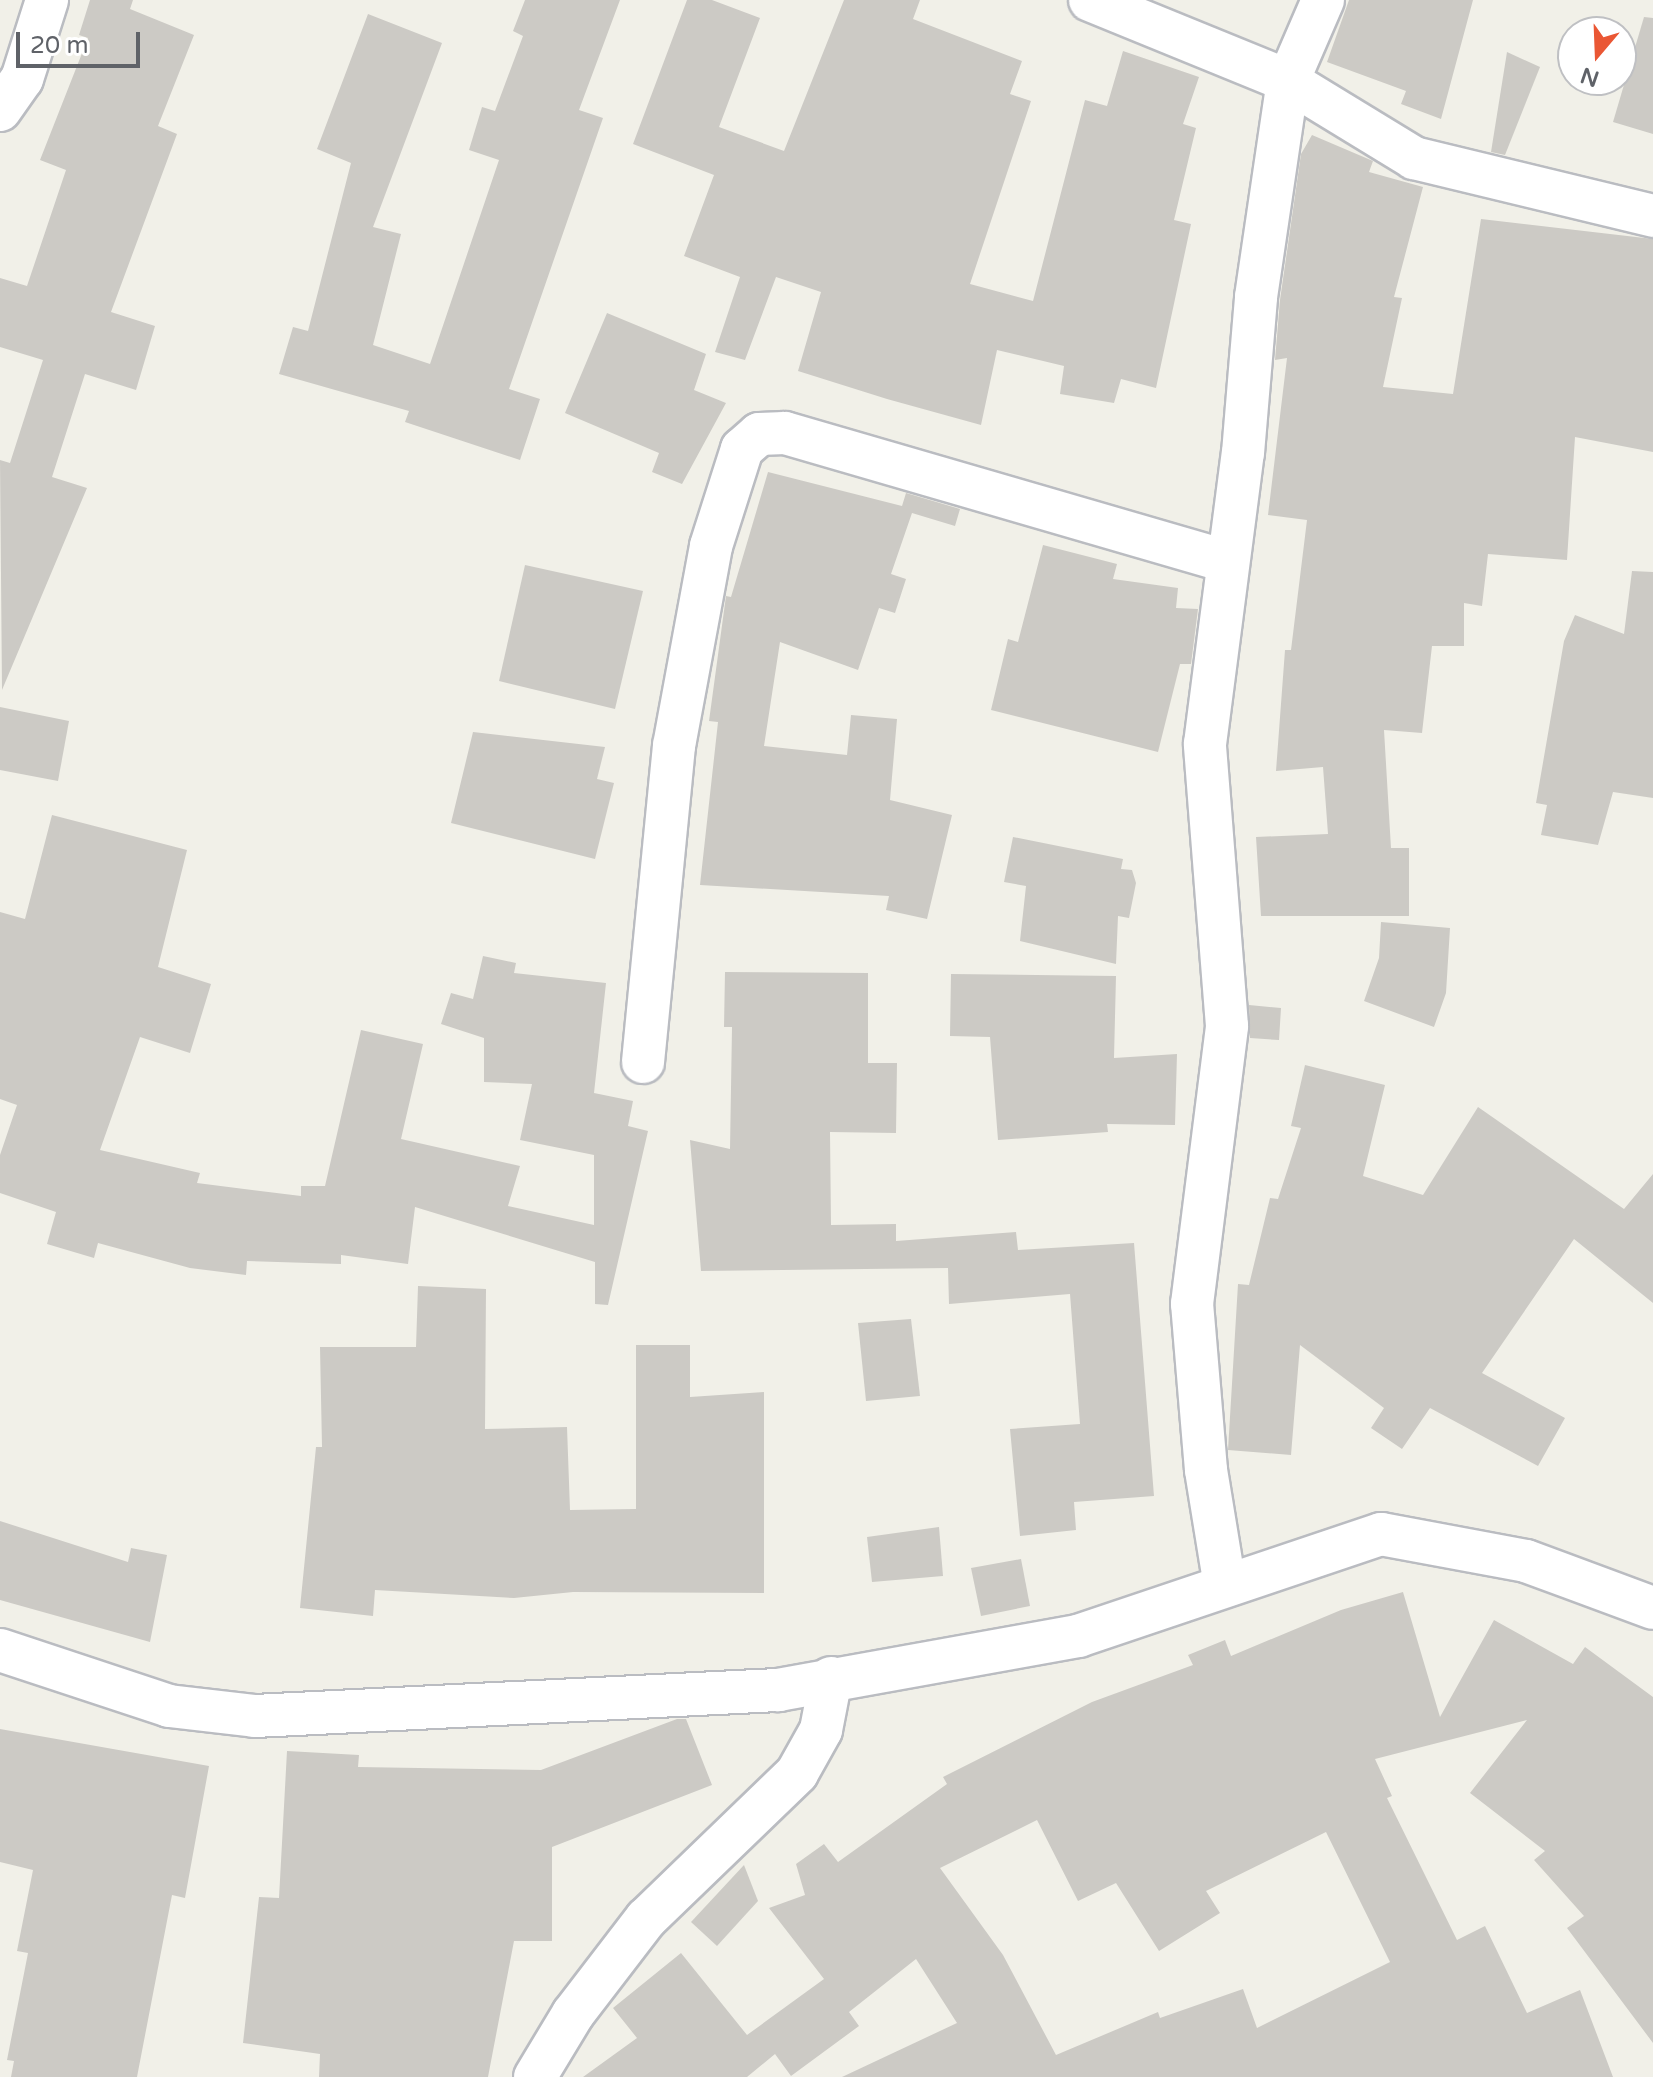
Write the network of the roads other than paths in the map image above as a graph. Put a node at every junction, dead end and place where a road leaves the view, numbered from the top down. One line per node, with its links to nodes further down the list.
1 (47, 0): 5 (street)
2 (1090, 0): 4 (street)
3 (1323, 0): 4 (street)
4 (1288, 81): 6 (street); 7 (street)
5 (0, 110)
6 (1653, 216)
7 (1225, 561): 8 (street); 9 (street)
8 (643, 1062)
9 (1225, 1586): 10 (street); 12 (street)
10 (1653, 1608)
11 (0, 1650): 12 (street)
12 (831, 1678): 13 (street)
13 (535, 2077)

